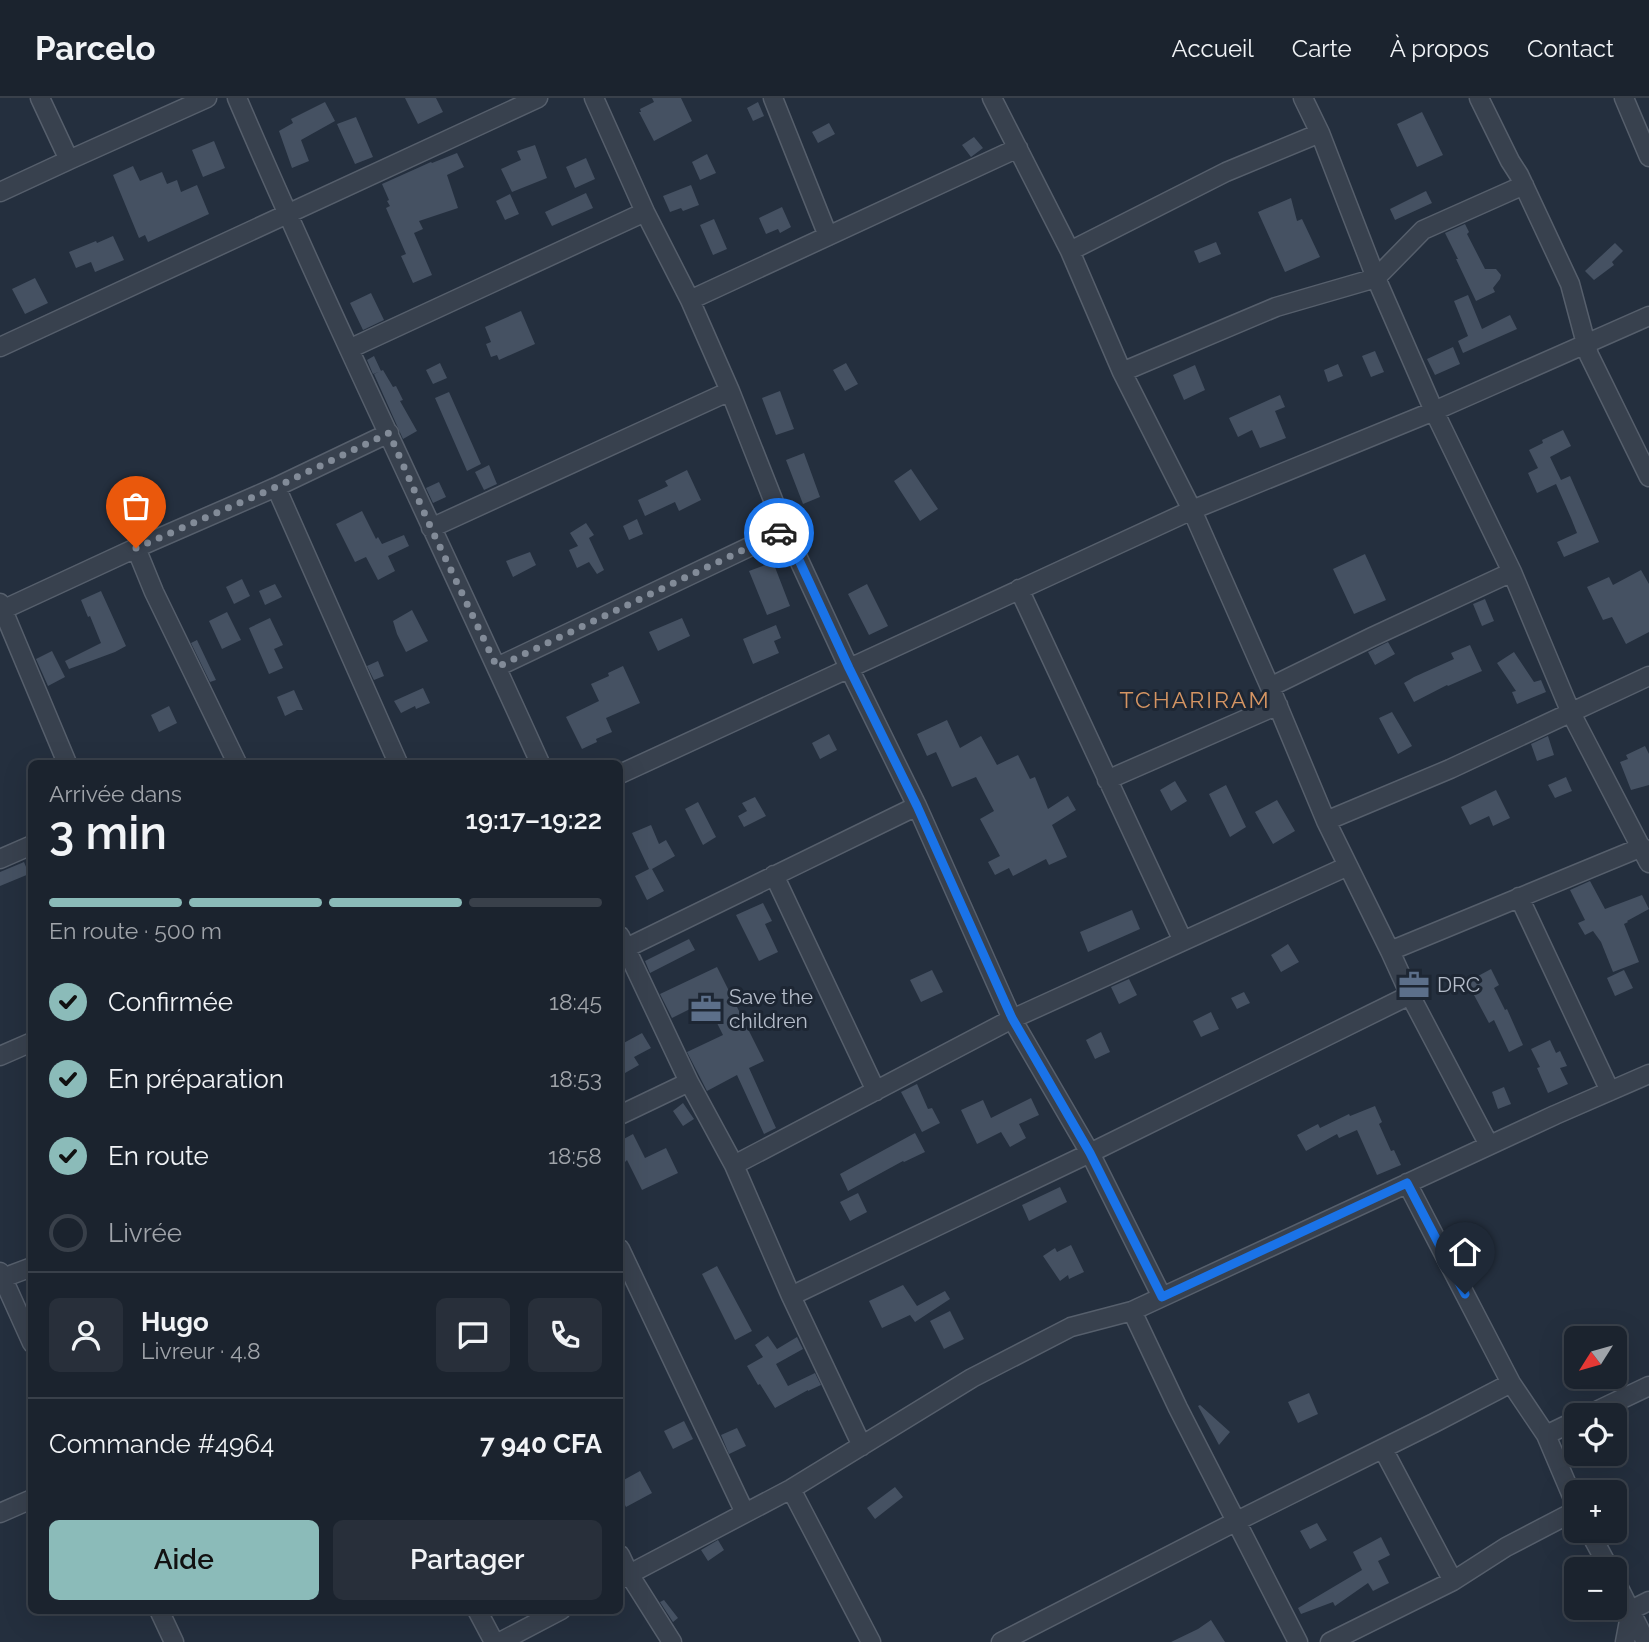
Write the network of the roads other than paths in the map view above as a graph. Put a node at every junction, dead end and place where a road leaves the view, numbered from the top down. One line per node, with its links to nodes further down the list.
1 (40, 98): 14 (street)
2 (207, 98): 14 (street)
3 (237, 98): 18 (street)
4 (538, 98): 18 (street)
5 (594, 98): 17 (street)
6 (773, 98): 19 (street)
7 (992, 98): 12 (street)
8 (1303, 98): 11 (street)
9 (1479, 98): 15 (street)
10 (1624, 98): 13 (street)
11 (1320, 133): 20 (street); 21 (street)
12 (1018, 148): 19 (street); 20 (street)
13 (1649, 157)
14 (69, 160): 16 (street)
15 (1524, 185): 21 (street); 24 (street)
16 (0, 192)
17 (645, 212): 22 (street); 26 (street)
18 (287, 215): 25 (street); 26 (street)
19 (828, 236): 22 (street)
20 (1070, 251): 27 (street)
21 (1376, 278): 27 (street); 29 (street)
22 (690, 300): 28 (street)
23 (1649, 316): 24 (street)
24 (1586, 344): 29 (street); 31 (street)
25 (0, 347)
26 (349, 349): 30 (street)
27 (1122, 372): 34 (street)
28 (730, 391): 35 (street); 36 (street)
29 (1433, 411): 34 (street); 38 (street)
30 (389, 433): 33 (street); 35 (street)
31 (1644, 454): 32 (street)
32 (1649, 477)
33 (276, 487): 37 (street); 49 (street)
34 (1192, 510): 39 (street); 44 (street)
35 (431, 528): 41 (street)
36 (785, 530): 41 (street); 42 (street)
37 (136, 548): 40 (street); 48 (street)
38 (1512, 572): 44 (street); 46 (street)
39 (1019, 589): 42 (street); 52 (street)
40 (1, 608): 47 (street)
41 (497, 667): 50 (street)
42 (849, 668): 51 (street); 53 (street)
43 (1649, 676): 46 (street)
44 (1270, 687): 45 (street)
45 (1278, 705): 52 (street); 54 (street)
46 (1571, 713): 54 (street); 56 (street)
47 (66, 760)
48 (236, 760)
49 (397, 760)
50 (539, 760)
51 (623, 773)
52 (1108, 780): 61 (street)
53 (917, 806): 59 (street); 66 (street)
54 (1325, 821): 58 (street)
55 (28, 847): 57 (street)
56 (1645, 855): 60 (street)
57 (0, 859)
58 (1348, 866): 61 (street); 64 (street)
59 (774, 876): 62 (street); 71 (street)
60 (1519, 897): 64 (street); 72 (street)
61 (1183, 941): 66 (street)
62 (623, 944)
63 (623, 949): 70 (street)
64 (1390, 951): 65 (street)
65 (1410, 995): 74 (street); 75 (street)
66 (1012, 1018): 71 (street); 75 (street)
67 (28, 1044): 68 (street)
68 (0, 1056)
69 (1649, 1074): 72 (street)
70 (689, 1082): 73 (street); 76 (street)
71 (876, 1091): 76 (street)
72 (1610, 1091): 74 (street)
73 (623, 1114)
74 (1489, 1145): 77 (street)
75 (1090, 1153): 81 (street); 82 (street)
76 (734, 1166): 81 (street)
77 (1407, 1183): 82 (street); 85 (street)
78 (623, 1255): 96 (street)
79 (28, 1268): 80 (street)
80 (1, 1276): 84 (street)
81 (791, 1296): 90 (street)
82 (1162, 1297): 83 (street)
83 (1132, 1311): 90 (street); 98 (street)
84 (28, 1334)
85 (1511, 1383): 89 (street); 91 (street)
86 (1649, 1386): 87 (street)
87 (1613, 1403)
88 (1564, 1426): 89 (street)
89 (1546, 1435): 92 (street)
90 (862, 1446): 93 (street)
91 (1383, 1449): 98 (street); 100 (street)
92 (1565, 1480)
93 (791, 1489): 96 (street); 111 (street)
94 (28, 1501): 95 (street)
95 (0, 1513)
96 (745, 1513): 99 (street)
97 (1564, 1516): 100 (street)
98 (1237, 1521): 112 (street); 113 (street)
99 (624, 1576): 110 (street)
100 (1454, 1581): 114 (street)
101 (1649, 1601): 103 (street)
102 (1627, 1602): 103 (street)
103 (1631, 1610): 115 (street); 116 (street)
104 (161, 1614): 107 (street)
105 (479, 1614): 108 (street)
106 (553, 1614): 109 (street)
107 (174, 1642)
108 (494, 1642)
109 (500, 1642)
110 (672, 1642)
111 (871, 1642)
112 (1000, 1642)
113 (1298, 1642)
114 (1331, 1642)
115 (1625, 1642)
116 (1646, 1642)

